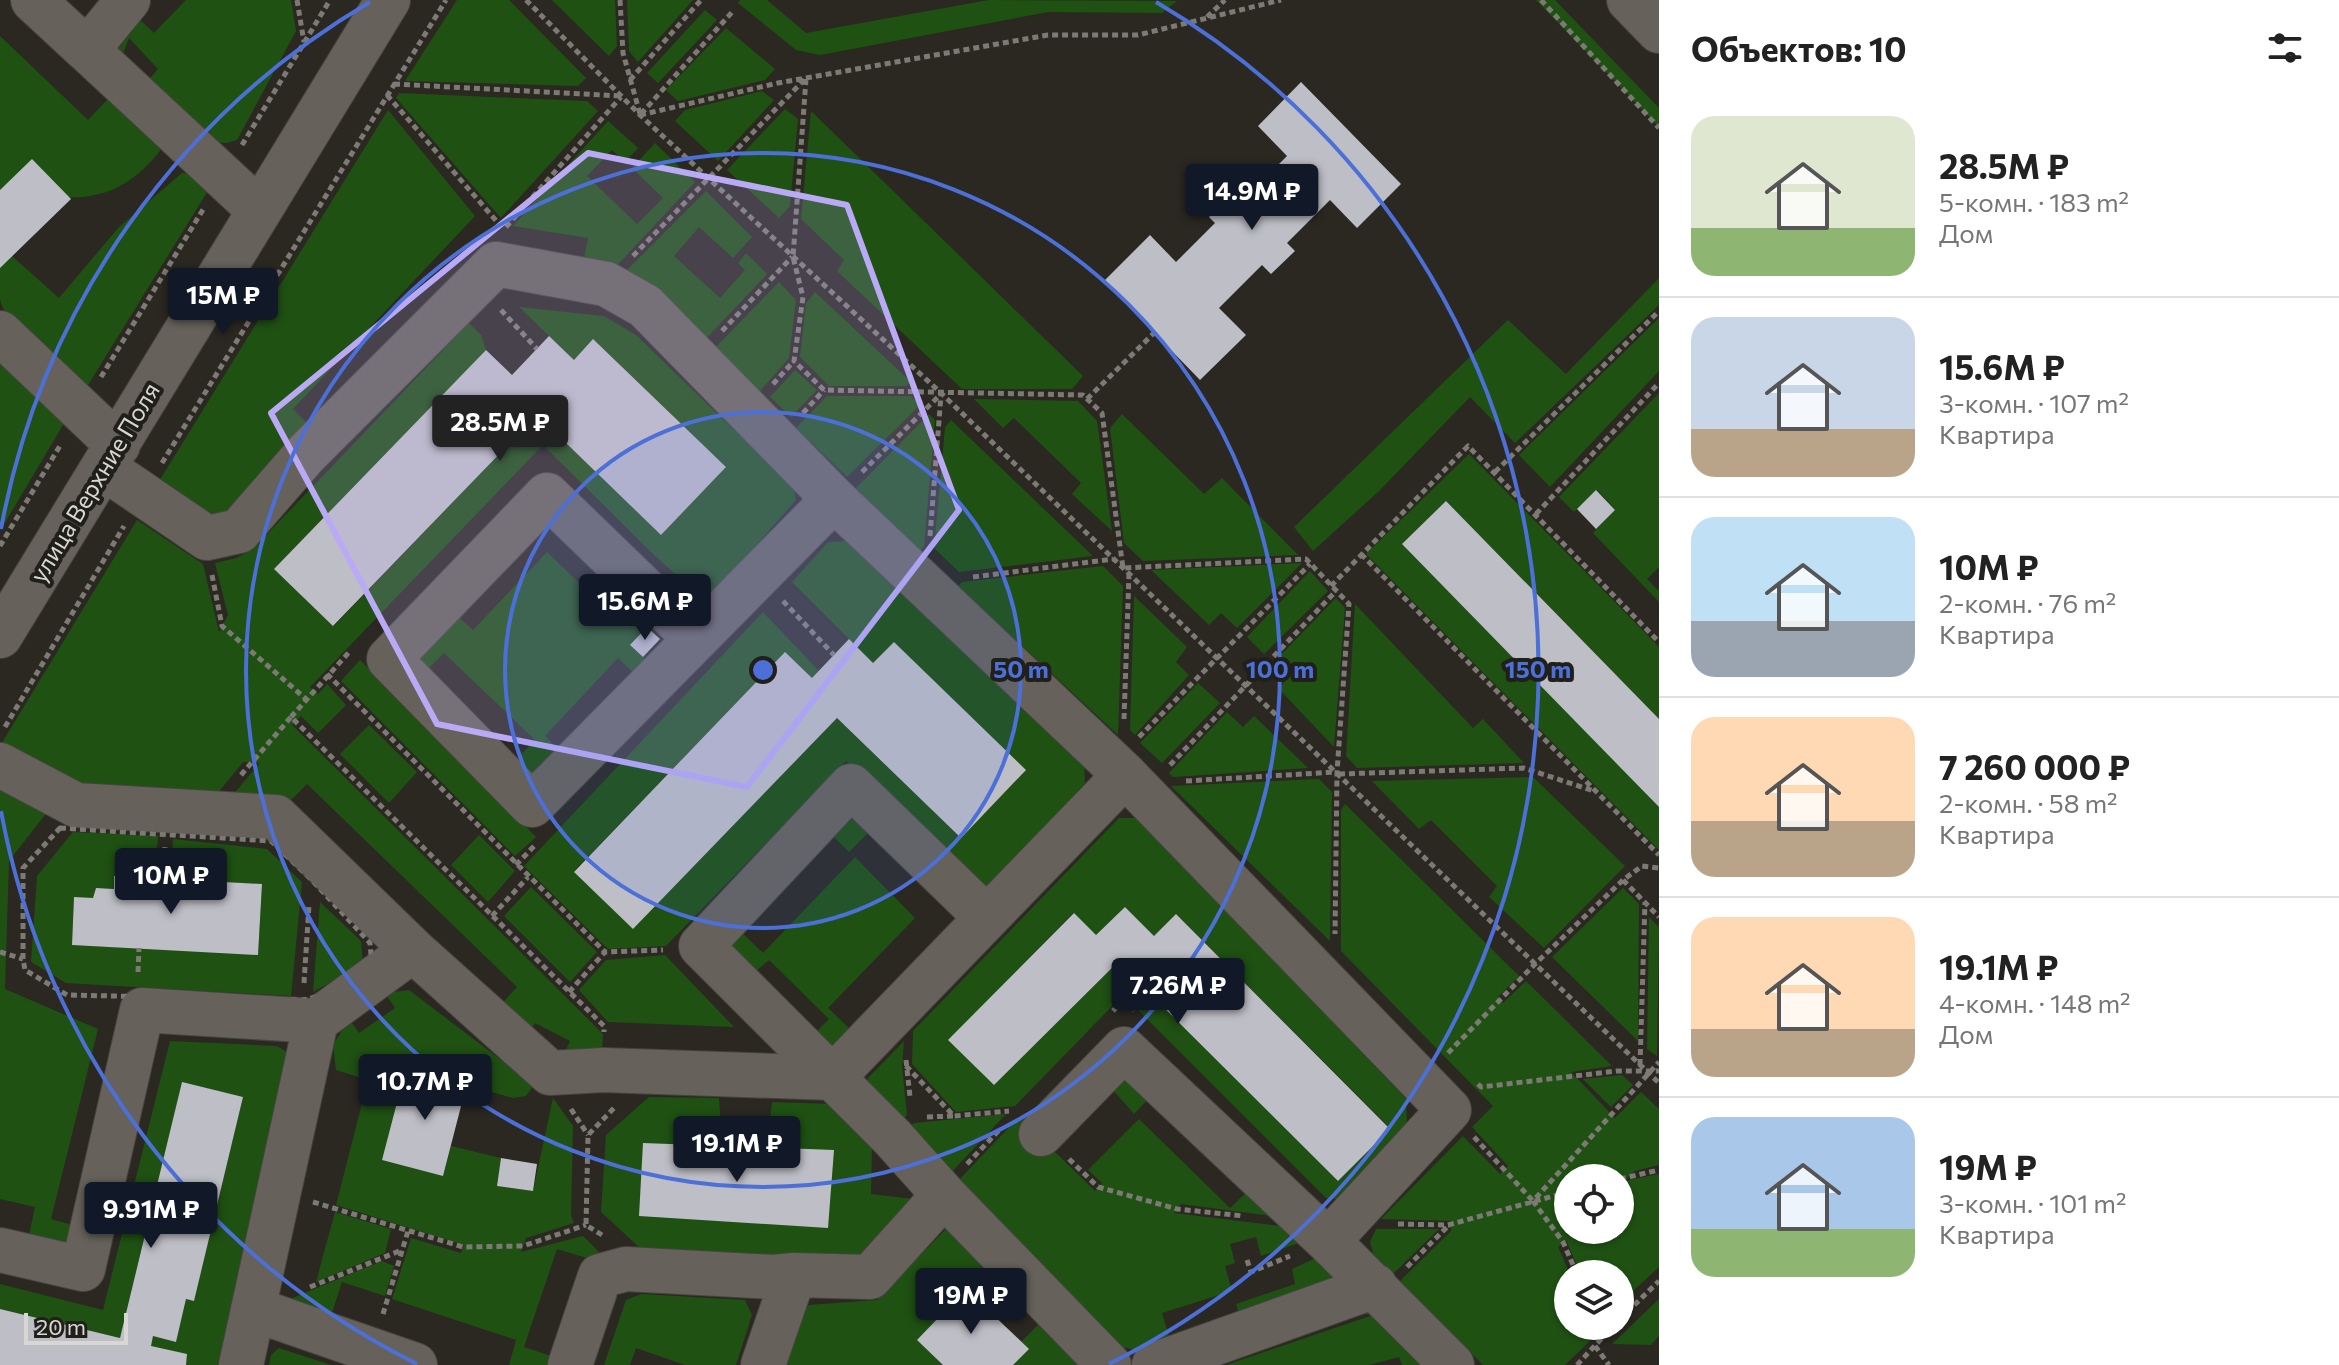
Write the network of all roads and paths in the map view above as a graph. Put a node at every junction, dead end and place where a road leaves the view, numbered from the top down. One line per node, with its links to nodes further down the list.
1 (33, 0): 18 (street)
2 (128, 0): 18 (street)
3 (297, 0): 17 (path)
4 (330, 0): 17 (path)
5 (388, 0): 28 (street, улица Верхние Поля)
6 (446, 0): 21 (path)
7 (526, 0): 23 (path)
8 (620, 0): 20 (path)
9 (701, 0): 20 (path)
10 (1225, 0): 15 (path)
11 (1281, 0): 19 (path)
12 (1541, 0): 25 (path)
13 (1629, 0): 16 (street)
14 (733, 11): 24 (path)
15 (1207, 17)
16 (1659, 31)
17 (304, 42): 26 (path)
18 (87, 50): 26 (street)
19 (806, 79): 24 (path); 27 (path); 29 (path)
20 (630, 81): 24 (path)
21 (394, 84): 22 (path); 23 (path)
22 (387, 95): 23 (path); 43 (path)
23 (622, 96): 24 (path)
24 (640, 115): 27 (path)
25 (1659, 128)
26 (223, 177): 28 (street); 40 (path)
27 (709, 179): 29 (path); 30 (path)
28 (259, 210): 41 (street, улица Верхние Поля)
29 (793, 257): 36 (path); 38 (path); 38 (path)
30 (606, 284): 36 (street); 43 (street)
31 (498, 307): 35 (path)
32 (1659, 311): 42 (path)
33 (0, 333): 40 (street)
34 (1154, 333): 39 (path)
35 (537, 349)
36 (696, 358): 44 (street)
37 (1659, 383): 45 (path)
38 (942, 394): 39 (path); 44 (path); 47 (path); 49 (path)
39 (1087, 399): 52 (path)
40 (81, 410): 41 (street); 46 (path)
41 (111, 457): 43 (street); 57 (street, улица Верхние Поля)
42 (1495, 472): 45 (path); 48 (path)
43 (143, 495): 65 (path)
44 (834, 499): 58 (street); 66 (street)
45 (1536, 514): 59 (path)
46 (0, 546)
47 (929, 550)
48 (1361, 554): 55 (path); 70 (path)
49 (1114, 559): 52 (path); 54 (path)
50 (209, 561): 63 (path)
51 (1310, 564): 52 (path); 55 (path); 61 (path)
52 (1123, 568): 53 (path)
53 (1129, 574): 61 (path); 66 (path)
54 (972, 577)
55 (1333, 588): 62 (path); 68 (path)
56 (774, 592): 60 (path)
57 (0, 636)
58 (696, 639): 58 (street)
59 (1659, 642)
60 (834, 655)
61 (1215, 657): 62 (path); 66 (path)
62 (1245, 685): 66 (path); 68 (path)
63 (306, 699): 64 (path); 75 (path)
64 (291, 717): 71 (path); 80 (path)
65 (0, 735)
66 (1136, 757): 81 (street); 88 (street)
67 (0, 765): 71 (street)
68 (1338, 773): 69 (path); 70 (path); 86 (path); 88 (path)
69 (1183, 781)
70 (1598, 792): 73 (path)
71 (208, 824): 72 (path); 77 (path); 83 (street)
72 (165, 834): 76 (path); 85 (path)
73 (1659, 855)
74 (1659, 868): 78 (path)
75 (528, 877): 80 (path); 87 (path)
76 (163, 879)
77 (311, 879): 89 (path); 89 (path)
78 (1623, 880): 79 (path); 86 (path)
79 (1645, 902): 82 (path); 92 (path)
80 (492, 916): 87 (path)
81 (986, 917): 95 (street); 95 (street)
82 (1659, 917)
83 (413, 950): 89 (street); 98 (street)
84 (0, 952): 85 (path)
85 (23, 959): 89 (path)
86 (1534, 965): 92 (path); 96 (path)
87 (569, 992): 98 (path)
88 (1334, 993): 96 (street)
89 (310, 1011): 104 (street); 113 (street)
90 (1659, 1062): 94 (path)
91 (1459, 1064): 96 (path)
92 (1640, 1066): 94 (path)
93 (1659, 1071): 94 (path)
94 (1648, 1073): 96 (path); 97 (path); 107 (path)
95 (832, 1078): 98 (street); 105 (street)
96 (1446, 1080): 107 (path); 111 (street)
97 (1659, 1083)
98 (612, 1085): 109 (path)
99 (954, 1116): 100 (path)
100 (912, 1118)
101 (1041, 1134): 105 (path); 108 (path); 111 (street)
102 (1659, 1170): 103 (path)
103 (1634, 1176)
104 (279, 1192): 110 (path); 121 (street)
105 (942, 1193): 116 (street); 129 (street)
106 (1554, 1196): 107 (path)
107 (1533, 1201): 111 (path); 115 (path)
108 (1252, 1217)
109 (586, 1225): 110 (path); 112 (path)
110 (408, 1231): 114 (path)
111 (1337, 1232): 118 (street)
112 (608, 1239)
113 (0, 1250)
114 (402, 1250): 119 (path); 124 (path)
115 (1571, 1260)
116 (794, 1275): 127 (street); 128 (street)
117 (1659, 1281): 120 (path)
118 (1375, 1286): 130 (street); 131 (street)
119 (309, 1288)
120 (1634, 1305)
121 (253, 1309): 124 (street); 125 (street)
122 (1600, 1340): 123 (path)
123 (1595, 1346): 132 (path); 133 (path)
124 (372, 1351): 126 (street)
125 (241, 1365)
126 (415, 1365)
127 (570, 1365)
128 (763, 1365)
129 (1109, 1365)
130 (1154, 1365)
131 (1452, 1365)
132 (1577, 1365)
133 (1609, 1365)

